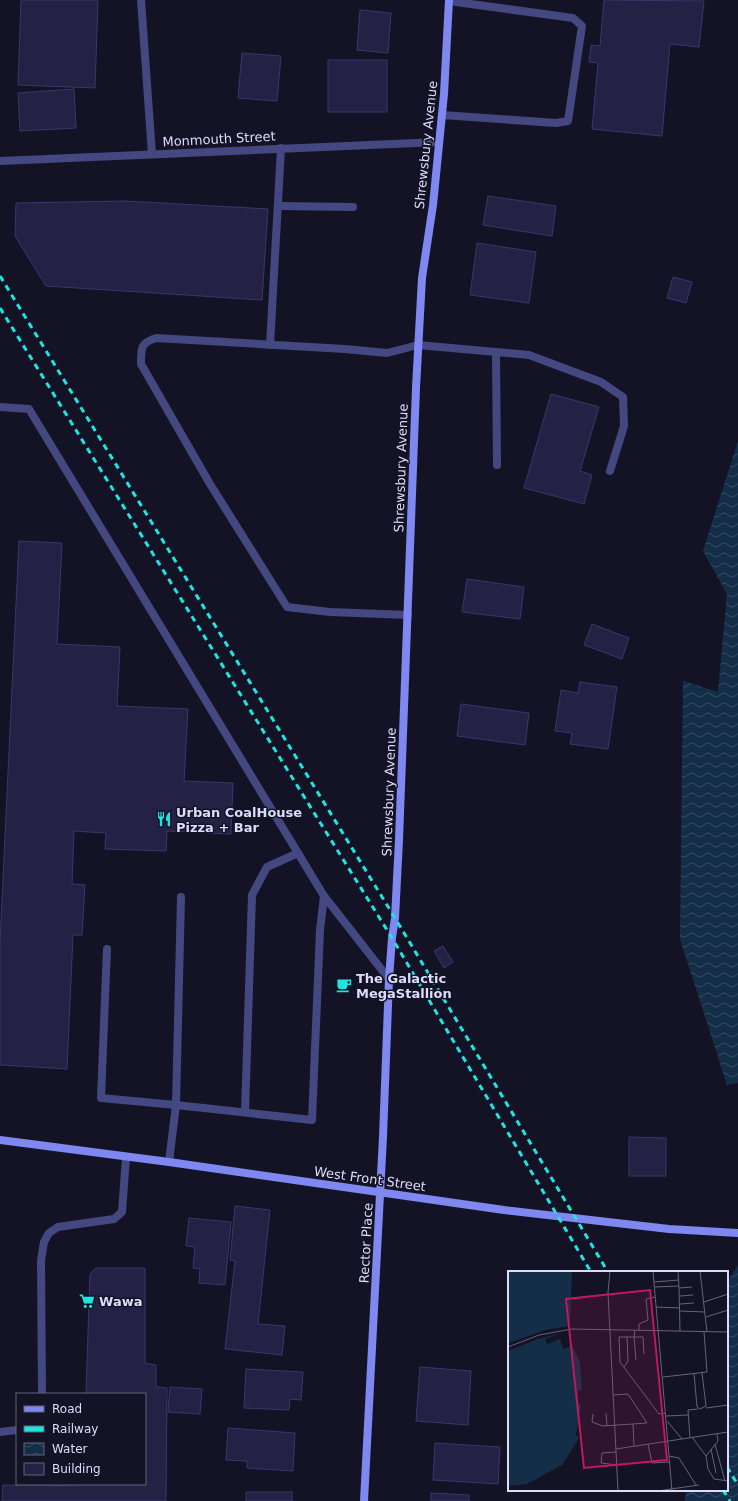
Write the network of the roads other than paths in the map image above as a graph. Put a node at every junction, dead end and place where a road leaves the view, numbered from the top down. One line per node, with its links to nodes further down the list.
1 (141, 0): 6 (street)
2 (449, 0): 3 (main road, Shrewsbury Avenue); 3 (street)
3 (442, 115): 4 (main road, Shrewsbury Avenue)
4 (439, 142): 5 (street, Monmouth Street); 11 (main road, Shrewsbury Avenue)
5 (281, 148): 6 (street, Monmouth Street); 8 (street)
6 (152, 154): 7 (street, Monmouth Street)
7 (0, 161)
8 (278, 206): 9 (street); 10 (street)
9 (352, 207)
10 (270, 345): 11 (street); 16 (street)
11 (418, 345): 12 (street); 16 (main road, Shrewsbury Avenue)
12 (496, 352): 14 (street); 15 (street)
13 (0, 407): 17 (street)
14 (497, 465)
15 (610, 471)
16 (408, 615): 20 (main road, Shrewsbury Avenue)
17 (298, 853): 18 (street); 24 (street)
18 (324, 896): 22 (street); 24 (street)
19 (181, 897): 23 (street)
20 (392, 938): 22 (main road, Rector Place)
21 (107, 949): 23 (street)
22 (389, 979): 28 (main road, Rector Place)
23 (176, 1105): 24 (street); 27 (street)
24 (244, 1112)
25 (0, 1140): 26 (main road, West Front Street)
26 (126, 1156): 27 (main road, West Front Street); 30 (street)
27 (169, 1162): 28 (main road, West Front Street)
28 (380, 1193): 29 (main road, West Front Street); 33 (main road, Rector Place)
29 (738, 1233)
30 (42, 1393)
31 (16, 1430): 32 (street)
32 (0, 1432)
33 (364, 1501)

